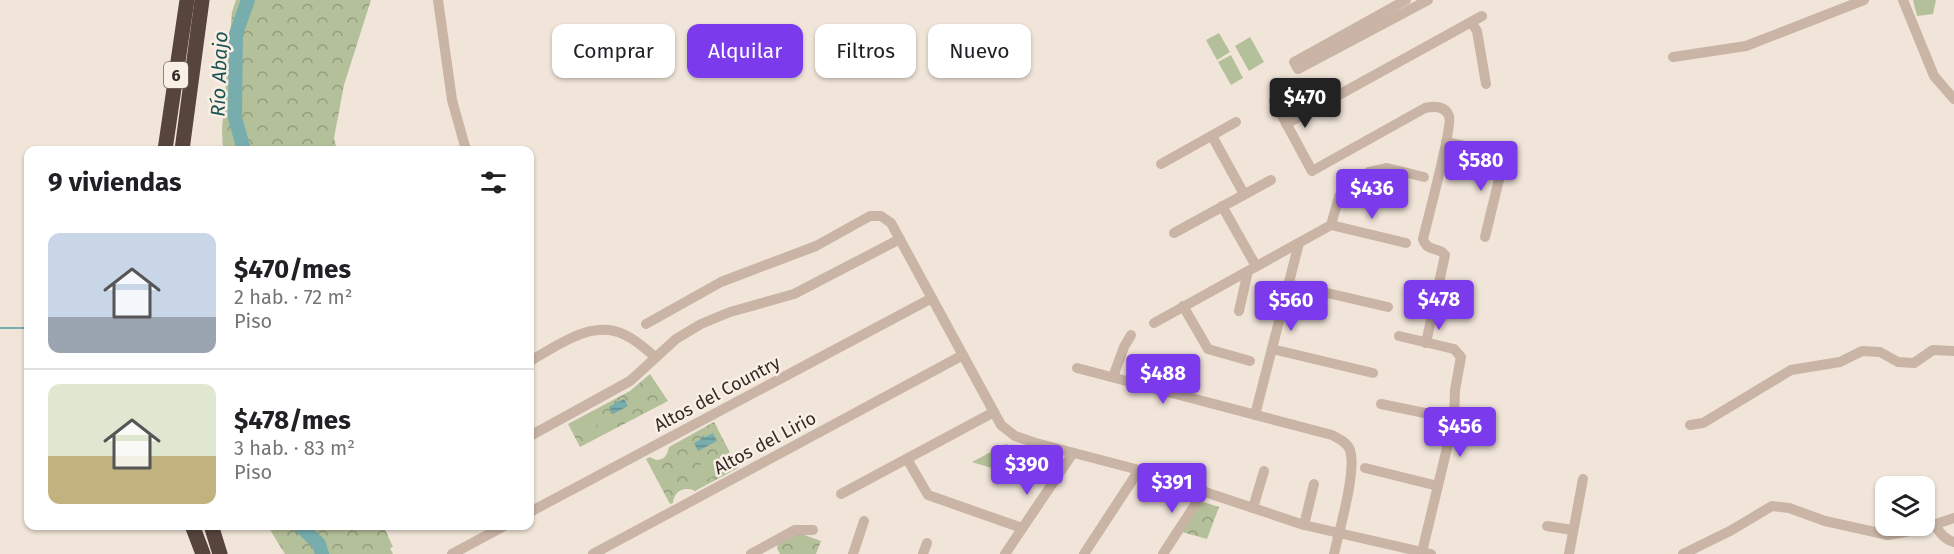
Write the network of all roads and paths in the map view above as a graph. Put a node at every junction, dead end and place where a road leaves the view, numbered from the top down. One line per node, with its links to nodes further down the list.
1 (187, 0): 19 (highway, 6)
2 (204, 0): 20 (highway, 6)
3 (438, 0): 21 (street)
4 (1428, 0): 7 (street)
5 (1864, 0): 11 (street)
6 (1903, 0): 13 (street)
7 (1408, 3): 10 (street)
8 (1482, 16): 9 (street)
9 (1472, 22): 12 (street); 16 (street)
10 (1355, 34): 10 (street)
11 (1673, 57)
12 (1486, 84)
13 (1954, 99)
14 (1274, 101): 16 (street)
15 (1236, 122): 17 (street)
16 (1286, 124): 18 (street)
17 (1212, 136): 22 (street); 25 (street)
18 (1446, 142): 29 (street); 45 (street)
19 (166, 146)
20 (183, 146)
21 (465, 146)
22 (1161, 164)
23 (1424, 177): 27 (street)
24 (1271, 180): 25 (street)
25 (1245, 194): 26 (street)
26 (1222, 206): 28 (street); 35 (street)
27 (1331, 225): 31 (street); 32 (street)
28 (1174, 232)
29 (1485, 237)
30 (900, 239): 37 (street); 42 (street); 49 (street)
31 (1299, 243): 33 (street); 34 (street)
32 (1406, 243)
33 (1277, 255): 34 (street); 35 (street)
34 (1295, 256): 36 (street)
35 (1252, 268): 38 (street); 40 (street)
36 (1288, 284): 39 (street); 46 (street)
37 (932, 298): 48 (street); 72 (street, Altos del Country)
38 (1183, 306): 41 (street); 51 (street)
39 (1388, 307)
40 (1239, 311)
41 (1154, 323)
42 (646, 324)
43 (1131, 336): 54 (street)
44 (1399, 336): 45 (street)
45 (1426, 343): 58 (street)
46 (1272, 349): 53 (street); 57 (street)
47 (1954, 351): 59 (street)
48 (963, 356): 56 (street); 92 (street, Altos del Lirio)
49 (655, 357): 50 (street); 60 (street)
50 (534, 359)
51 (1250, 361)
52 (1077, 368): 54 (street)
53 (1373, 373)
54 (1113, 377): 57 (street)
55 (1381, 404): 58 (street)
56 (994, 412): 61 (street); 62 (street)
57 (1255, 415): 84 (street)
58 (1454, 419): 68 (street)
59 (1690, 425)
60 (534, 434)
61 (1073, 453): 64 (street); 78 (street)
62 (906, 459): 70 (street); 78 (street)
63 (1365, 468): 68 (street)
64 (1139, 470): 69 (street); 96 (street)
65 (1264, 471): 71 (street)
66 (1583, 479): 83 (street)
67 (1314, 484): 75 (street)
68 (1438, 486): 88 (street)
69 (1204, 491): 71 (street); 97 (street)
70 (841, 494)
71 (1252, 508): 75 (street)
72 (534, 510)
73 (1954, 518): 76 (street)
74 (864, 521): 94 (street)
75 (1304, 525): 84 (street)
76 (1935, 525): 86 (street)
77 (1547, 526): 83 (street)
78 (1022, 528): 95 (street)
79 (194, 530): 89 (highway)
80 (213, 530): 90 (highway)
81 (497, 530): 91 (street)
82 (813, 530): 87 (street)
83 (1572, 530): 99 (street)
84 (1339, 532): 88 (street); 98 (street)
85 (1875, 532): 100 (street)
86 (1954, 542)
87 (770, 550): 93 (street)
88 (1426, 553)
89 (203, 554)
90 (220, 554)
91 (452, 554)
92 (593, 554)
93 (751, 554)
94 (853, 554)
95 (1005, 554)
96 (1084, 554)
97 (1163, 554)
98 (1334, 554)
99 (1569, 554)
100 (1683, 554)

